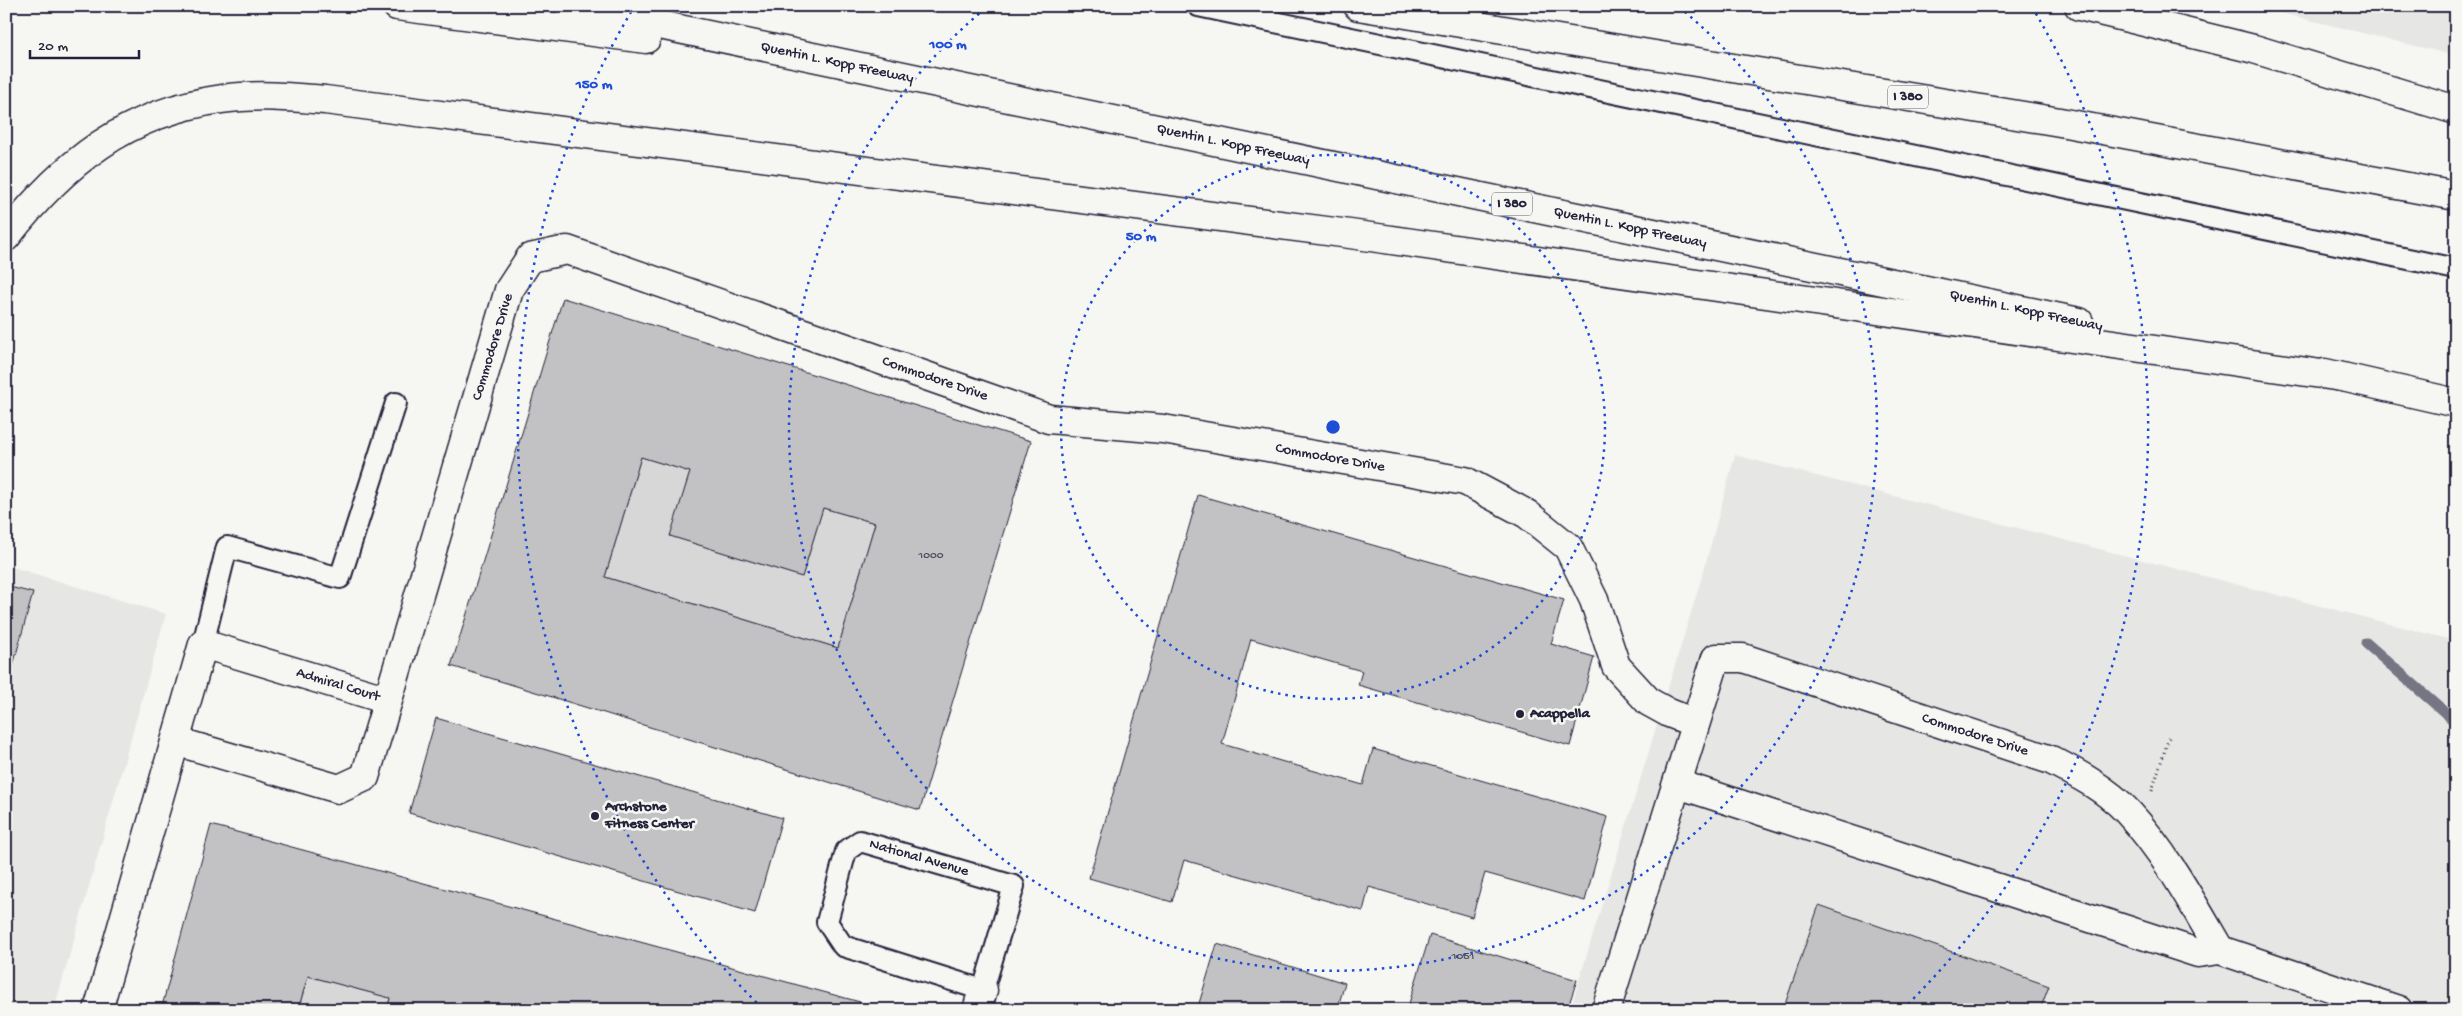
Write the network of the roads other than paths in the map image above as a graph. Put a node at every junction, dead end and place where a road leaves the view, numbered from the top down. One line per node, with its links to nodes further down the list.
1 (397, 6): 6 (main road)
2 (568, 6): 6 (main road, Quentin L. Kopp Freeway / I 380)
3 (1198, 6): 10 (lane)
4 (1358, 6): 8 (main road, I 380)
5 (2079, 6): 7 (main road)
6 (865, 68): 11 (main road, Quentin L. Kopp Freeway / I 380)
7 (2456, 110)
8 (2456, 196)
9 (6, 237): 11 (main road)
10 (2456, 269)
11 (2342, 377): 12 (lane); 14 (main road, Quentin L. Kopp Freeway / I 380)
12 (2456, 393)
13 (396, 403): 15 (lane)
14 (2456, 403)
15 (203, 644): 16 (main road, Admiral Court); 18 (main road)
16 (388, 700): 17 (main road, Commodore Drive); 18 (main road, Admiral Court)
17 (1695, 723): 19 (main road, Commodore Drive); 20 (main road, Commodore Drive)
18 (175, 741): 22 (main road)
19 (1678, 784): 20 (main road); 23 (main road, Commodore Drive)
20 (2220, 950): 24 (main road)
21 (980, 1000): 21 (lane, National Avenue)
22 (98, 1010)
23 (1606, 1010)
24 (2398, 1010)

